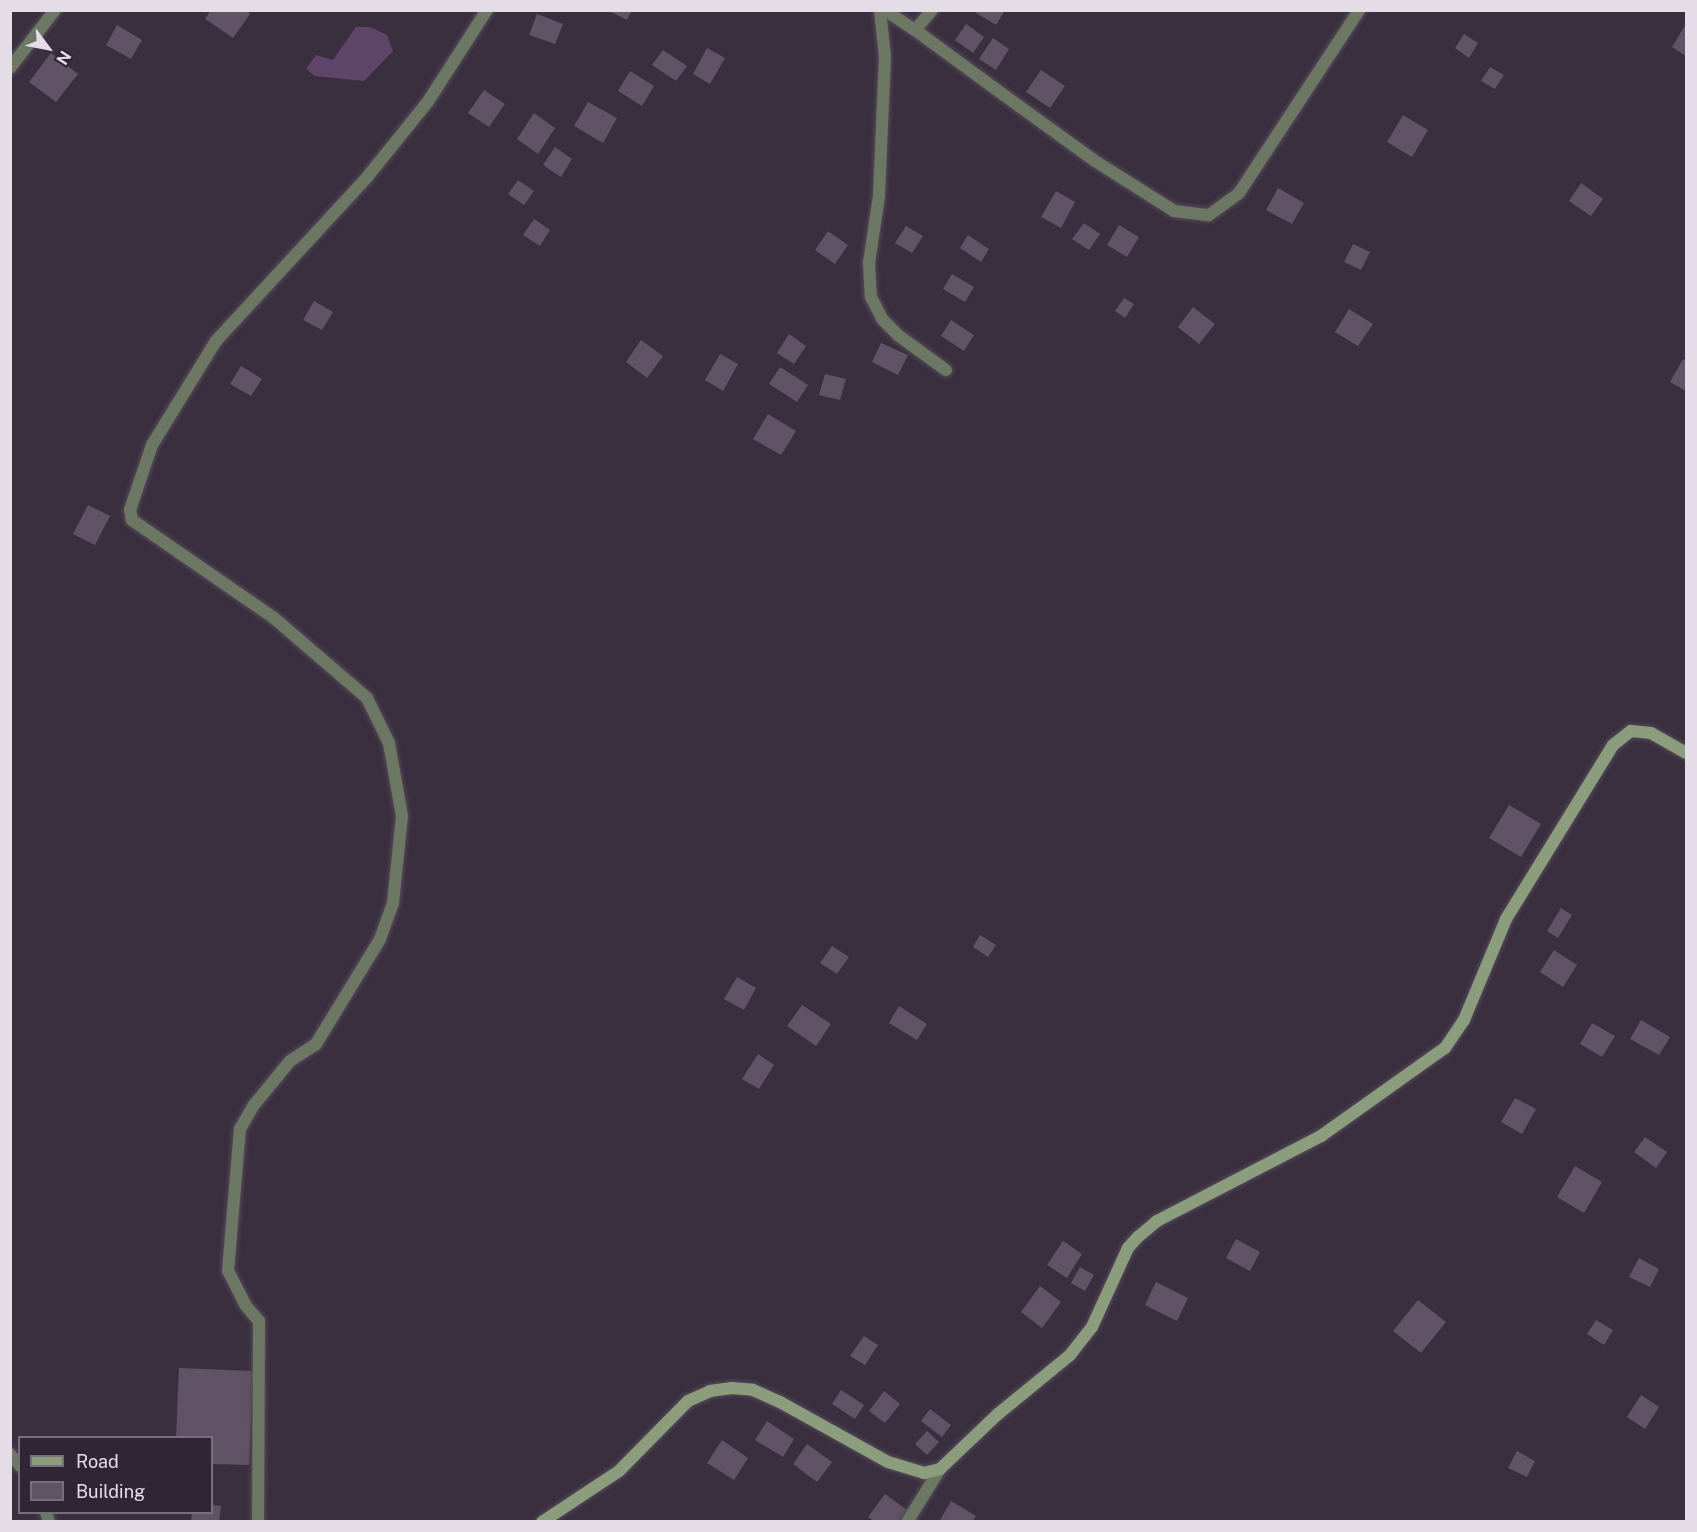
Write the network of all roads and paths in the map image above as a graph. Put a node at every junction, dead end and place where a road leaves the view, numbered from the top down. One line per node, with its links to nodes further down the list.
1 (55, 10): 8 (street)
2 (487, 10): 12 (street)
3 (880, 10): 9 (street)
4 (885, 10): 7 (street)
5 (932, 10): 7 (street)
6 (1359, 10): 7 (street)
7 (915, 30)
8 (10, 68)
9 (946, 370)
10 (1686, 753): 11 (main road)
11 (940, 1468): 13 (main road); 14 (street)
12 (258, 1521)
13 (542, 1521)
14 (907, 1521)

